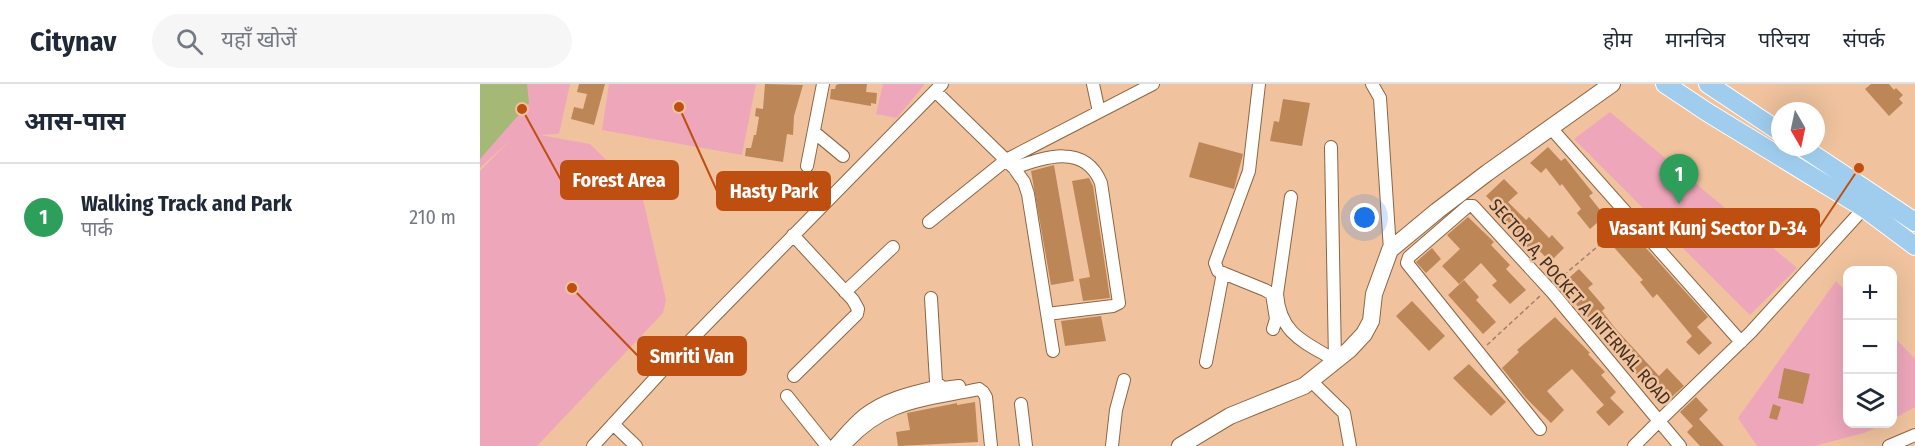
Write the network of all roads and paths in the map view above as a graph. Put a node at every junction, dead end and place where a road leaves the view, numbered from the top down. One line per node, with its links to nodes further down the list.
1 (823, 84): 14 (street)
2 (1093, 84): 10 (street)
3 (1153, 84): 10 (street)
4 (1259, 84): 28 (street)
5 (1372, 84): 27 (street)
6 (1665, 84): 11 (main road)
7 (1609, 85): 13 (street)
8 (1717, 86): 11 (street); 12 (main road)
9 (938, 88): 18 (street); 24 (street)
10 (1099, 112): 18 (street)
11 (1707, 112): 21 (main road)
12 (1771, 125)
13 (1550, 127): 27 (street); 33 (street)
14 (814, 132): 16 (street); 19 (street)
15 (1331, 147): 35 (street)
16 (843, 156)
17 (1816, 156): 23 (main road)
18 (1010, 164): 22 (street); 31 (street); 31 (street)
19 (807, 166)
20 (1291, 197): 35 (street)
21 (1864, 208): 25 (main road); 33 (street, SECTOR A, POCKET A INTERNAL ROAD)
22 (929, 222)
23 (1915, 222)
24 (793, 235): 29 (street); 45 (street)
25 (1915, 246)
26 (893, 247): 29 (street)
27 (1390, 250): 35 (street)
28 (1223, 273): 32 (street); 36 (street)
29 (845, 292): 37 (street)
30 (931, 298): 41 (street)
31 (1047, 314): 34 (street)
32 (1273, 329)
33 (1741, 342): 44 (street, SECTOR A, POCKET A INTERNAL ROAD)
34 (1053, 351)
35 (1335, 360): 39 (street)
36 (1206, 362)
37 (794, 376)
38 (1124, 380): 56 (street)
39 (1311, 381): 48 (street); 58 (street)
40 (975, 384): 41 (street)
41 (939, 386): 52 (street)
42 (787, 396): 51 (street)
43 (1021, 404): 55 (street)
44 (1659, 421): 46 (street, SECTOR A, POCKET A INTERNAL ROAD); 59 (street); 60 (street)
45 (613, 424): 49 (street); 50 (street)
46 (1536, 425)
47 (1915, 435): 61 (street)
48 (1198, 440): 57 (street)
49 (593, 446)
50 (636, 446)
51 (827, 446)
52 (834, 446)
53 (844, 446): 54 (street)
54 (992, 446)
55 (1026, 446)
56 (1112, 446)
57 (1180, 446)
58 (1350, 446)
59 (1634, 446)
60 (1680, 446)
61 (1889, 446)

